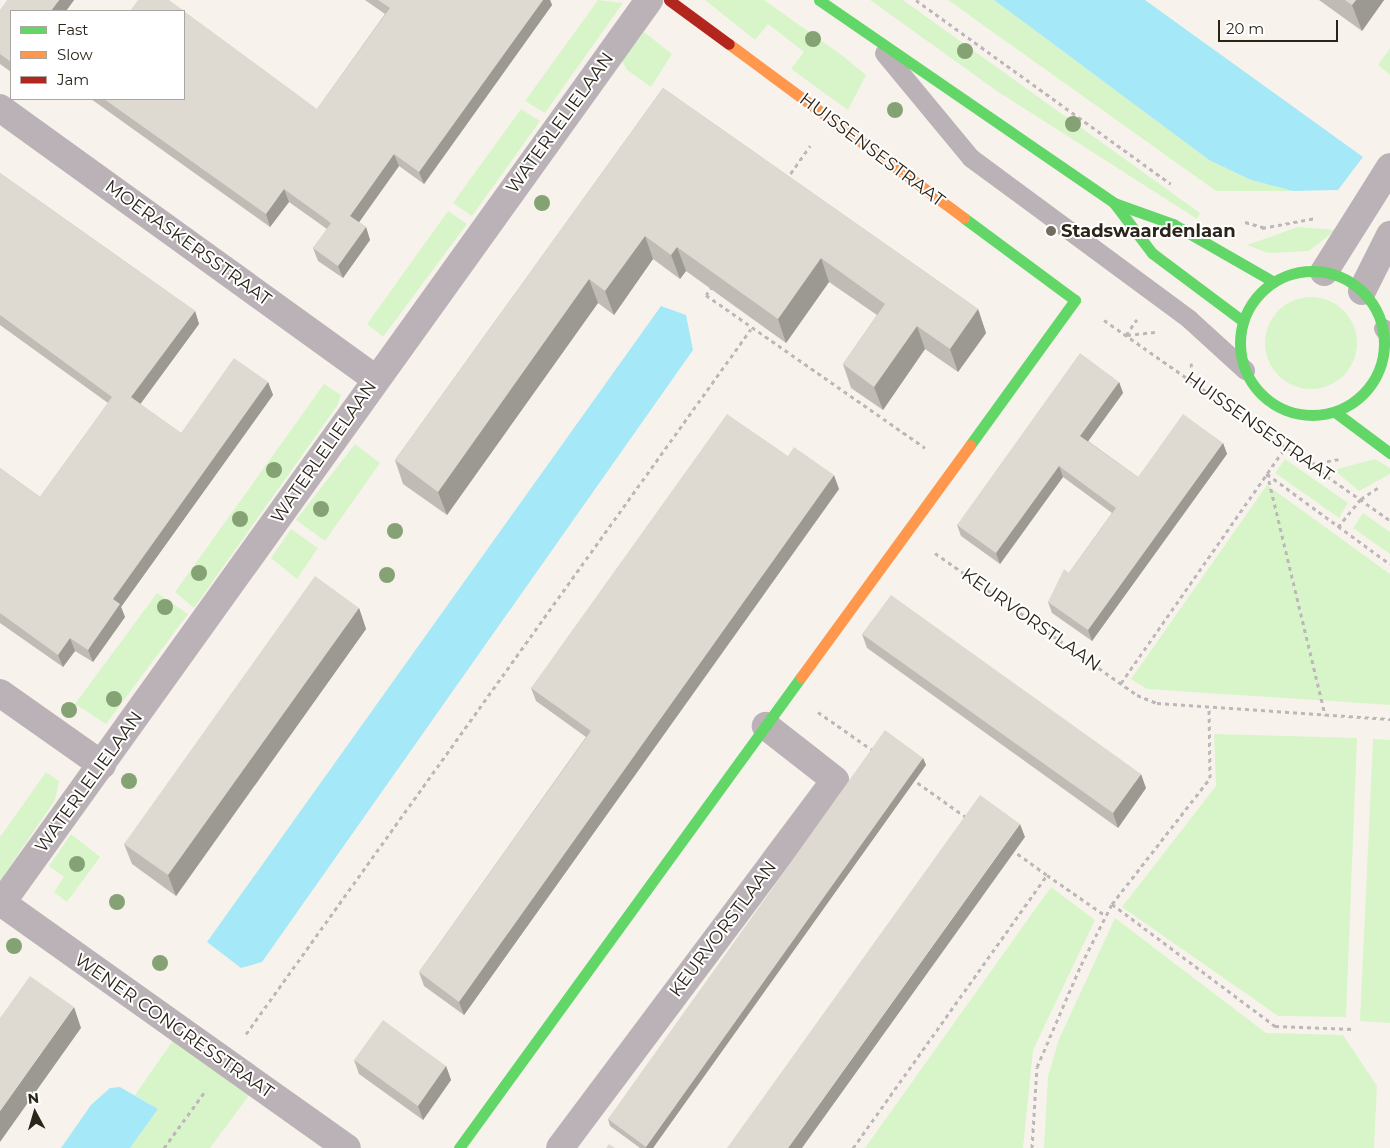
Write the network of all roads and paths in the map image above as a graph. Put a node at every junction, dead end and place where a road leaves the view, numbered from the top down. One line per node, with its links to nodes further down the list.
1 (649, 0): 25 (street, WATERLELIELAAN)
2 (669, 0): 7 (street, HUISSENSESTRAAT)
3 (819, 0): 5 (street)
4 (916, 0): 10 (path)
5 (870, 37): 11 (street); 23 (lane)
6 (0, 108): 25 (street, MOERASKERSSTRAAT)
7 (829, 117): 9 (path); 30 (street, HUISSENSESTRAAT)
8 (1390, 167): 15 (street)
9 (784, 182)
10 (1176, 188)
11 (1114, 203): 17 (street); 19 (street)
12 (1238, 221): 13 (path)
13 (1263, 228)
14 (1390, 235): 18 (street)
15 (1324, 272): 17 (street); 18 (street)
16 (717, 279): 20 (path)
17 (1274, 282): 19 (street)
18 (1362, 291): 21 (street)
19 (1244, 321): 23 (street)
20 (751, 328): 30 (path); 55 (path)
21 (1386, 333): 24 (street)
22 (1126, 335): 28 (path, HUISSENSESTRAAT)
23 (1245, 370): 27 (street)
24 (1380, 370): 26 (street); 27 (street)
25 (376, 379): 46 (street, WATERLELIELAAN)
26 (1386, 382)
27 (1335, 412): 29 (street)
28 (1285, 448): 31 (path); 33 (path, HUISSENSESTRAAT)
29 (1390, 453)
30 (955, 468): 36 (street)
31 (1267, 473): 35 (path); 38 (path); 42 (path)
32 (1383, 484): 33 (path)
33 (1361, 499): 34 (path, HUISSENSESTRAAT); 35 (path)
34 (1390, 520)
35 (1338, 527): 37 (path)
36 (907, 534): 38 (path, KEURVORSTLAAN); 40 (street)
37 (1390, 564)
38 (1121, 683): 41 (path, KEURVORSTLAAN)
39 (0, 693): 46 (street)
40 (791, 693): 44 (street); 45 (path)
41 (1209, 707): 42 (path); 52 (path)
42 (1324, 716): 43 (path)
43 (1390, 719)
44 (766, 726): 58 (street); 59 (street, KEURVORSTLAAN)
45 (881, 756)
46 (102, 765): 51 (street, WATERLELIELAAN)
47 (904, 773): 48 (path)
48 (976, 824)
49 (1008, 847): 50 (path)
50 (1048, 875): 53 (path); 60 (path)
51 (1, 904): 55 (street, WENER CONGRESSTRAAT)
52 (1112, 904): 53 (path); 54 (path)
53 (1106, 916): 61 (path)
54 (1353, 1029)
55 (226, 1062): 56 (path); 57 (street, WENER CONGRESSTRAAT)
56 (164, 1148)
57 (346, 1148)
58 (459, 1148)
59 (560, 1148)
60 (853, 1148)
61 (1032, 1148)

